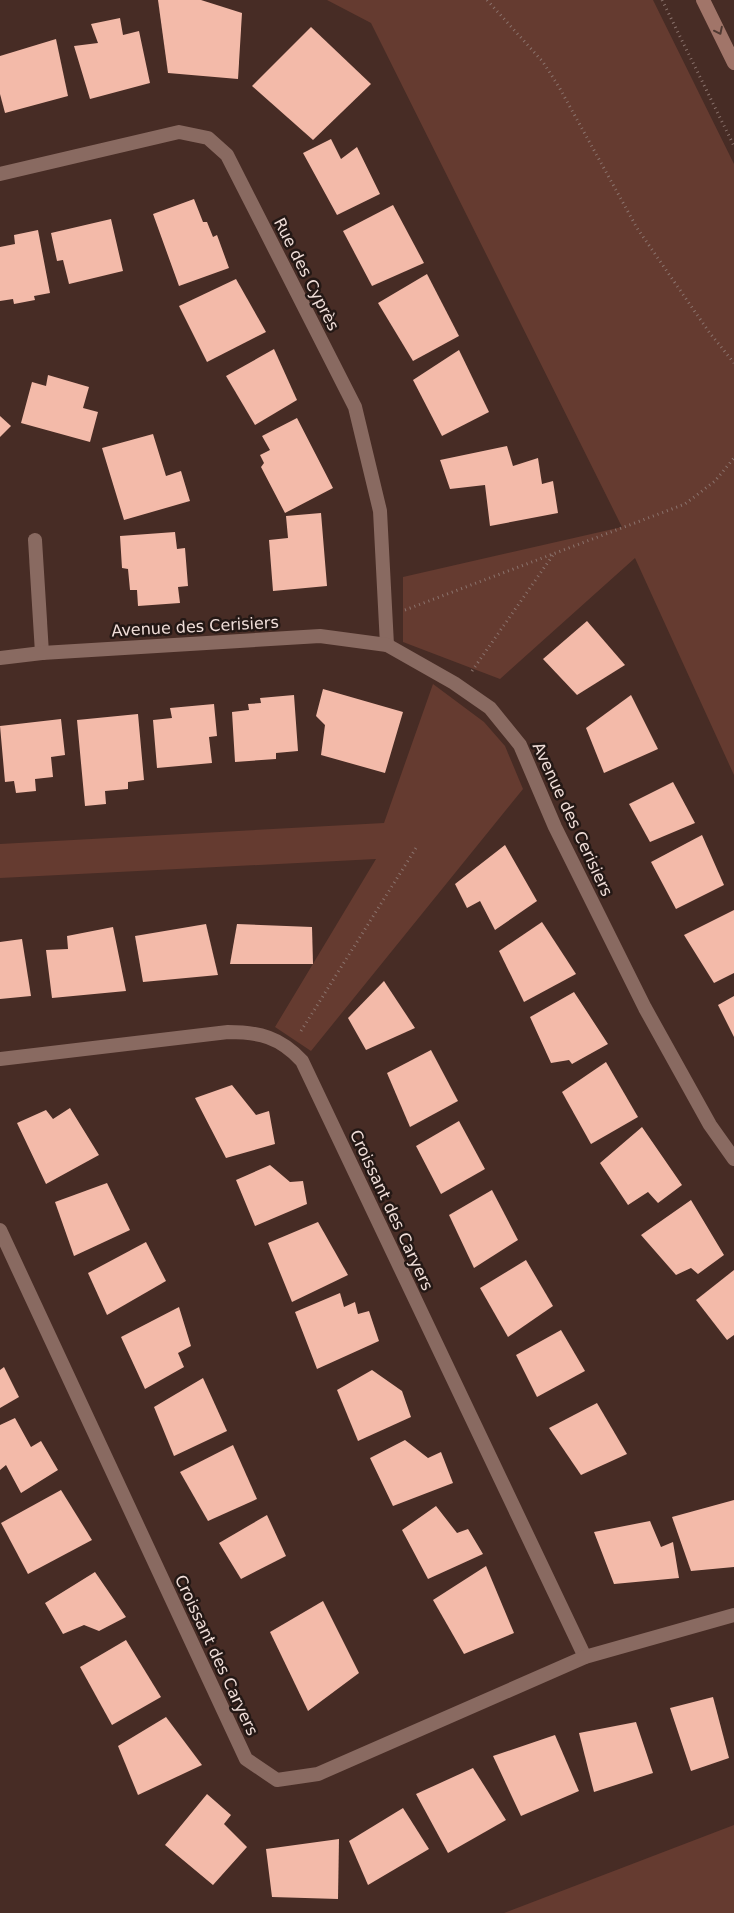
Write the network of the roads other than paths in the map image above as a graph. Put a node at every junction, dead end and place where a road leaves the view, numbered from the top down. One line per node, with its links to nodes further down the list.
1 (704, 0): 2 (main road, one-way to 2)
2 (734, 63)
3 (0, 174): 5 (street, Rue des Cyprès)
4 (35, 540): 6 (street)
5 (387, 645): 6 (street, Avenue des Cerisiers); 9 (street, Avenue des Cerisiers)
6 (42, 653): 7 (street, Avenue des Cerisiers)
7 (0, 658)
8 (0, 1059): 12 (street, Croissant des Caryers)
9 (734, 1159)
10 (0, 1230): 12 (street, Croissant des Caryers)
11 (734, 1615): 12 (street, Croissant des Caryers)
12 (585, 1657)

